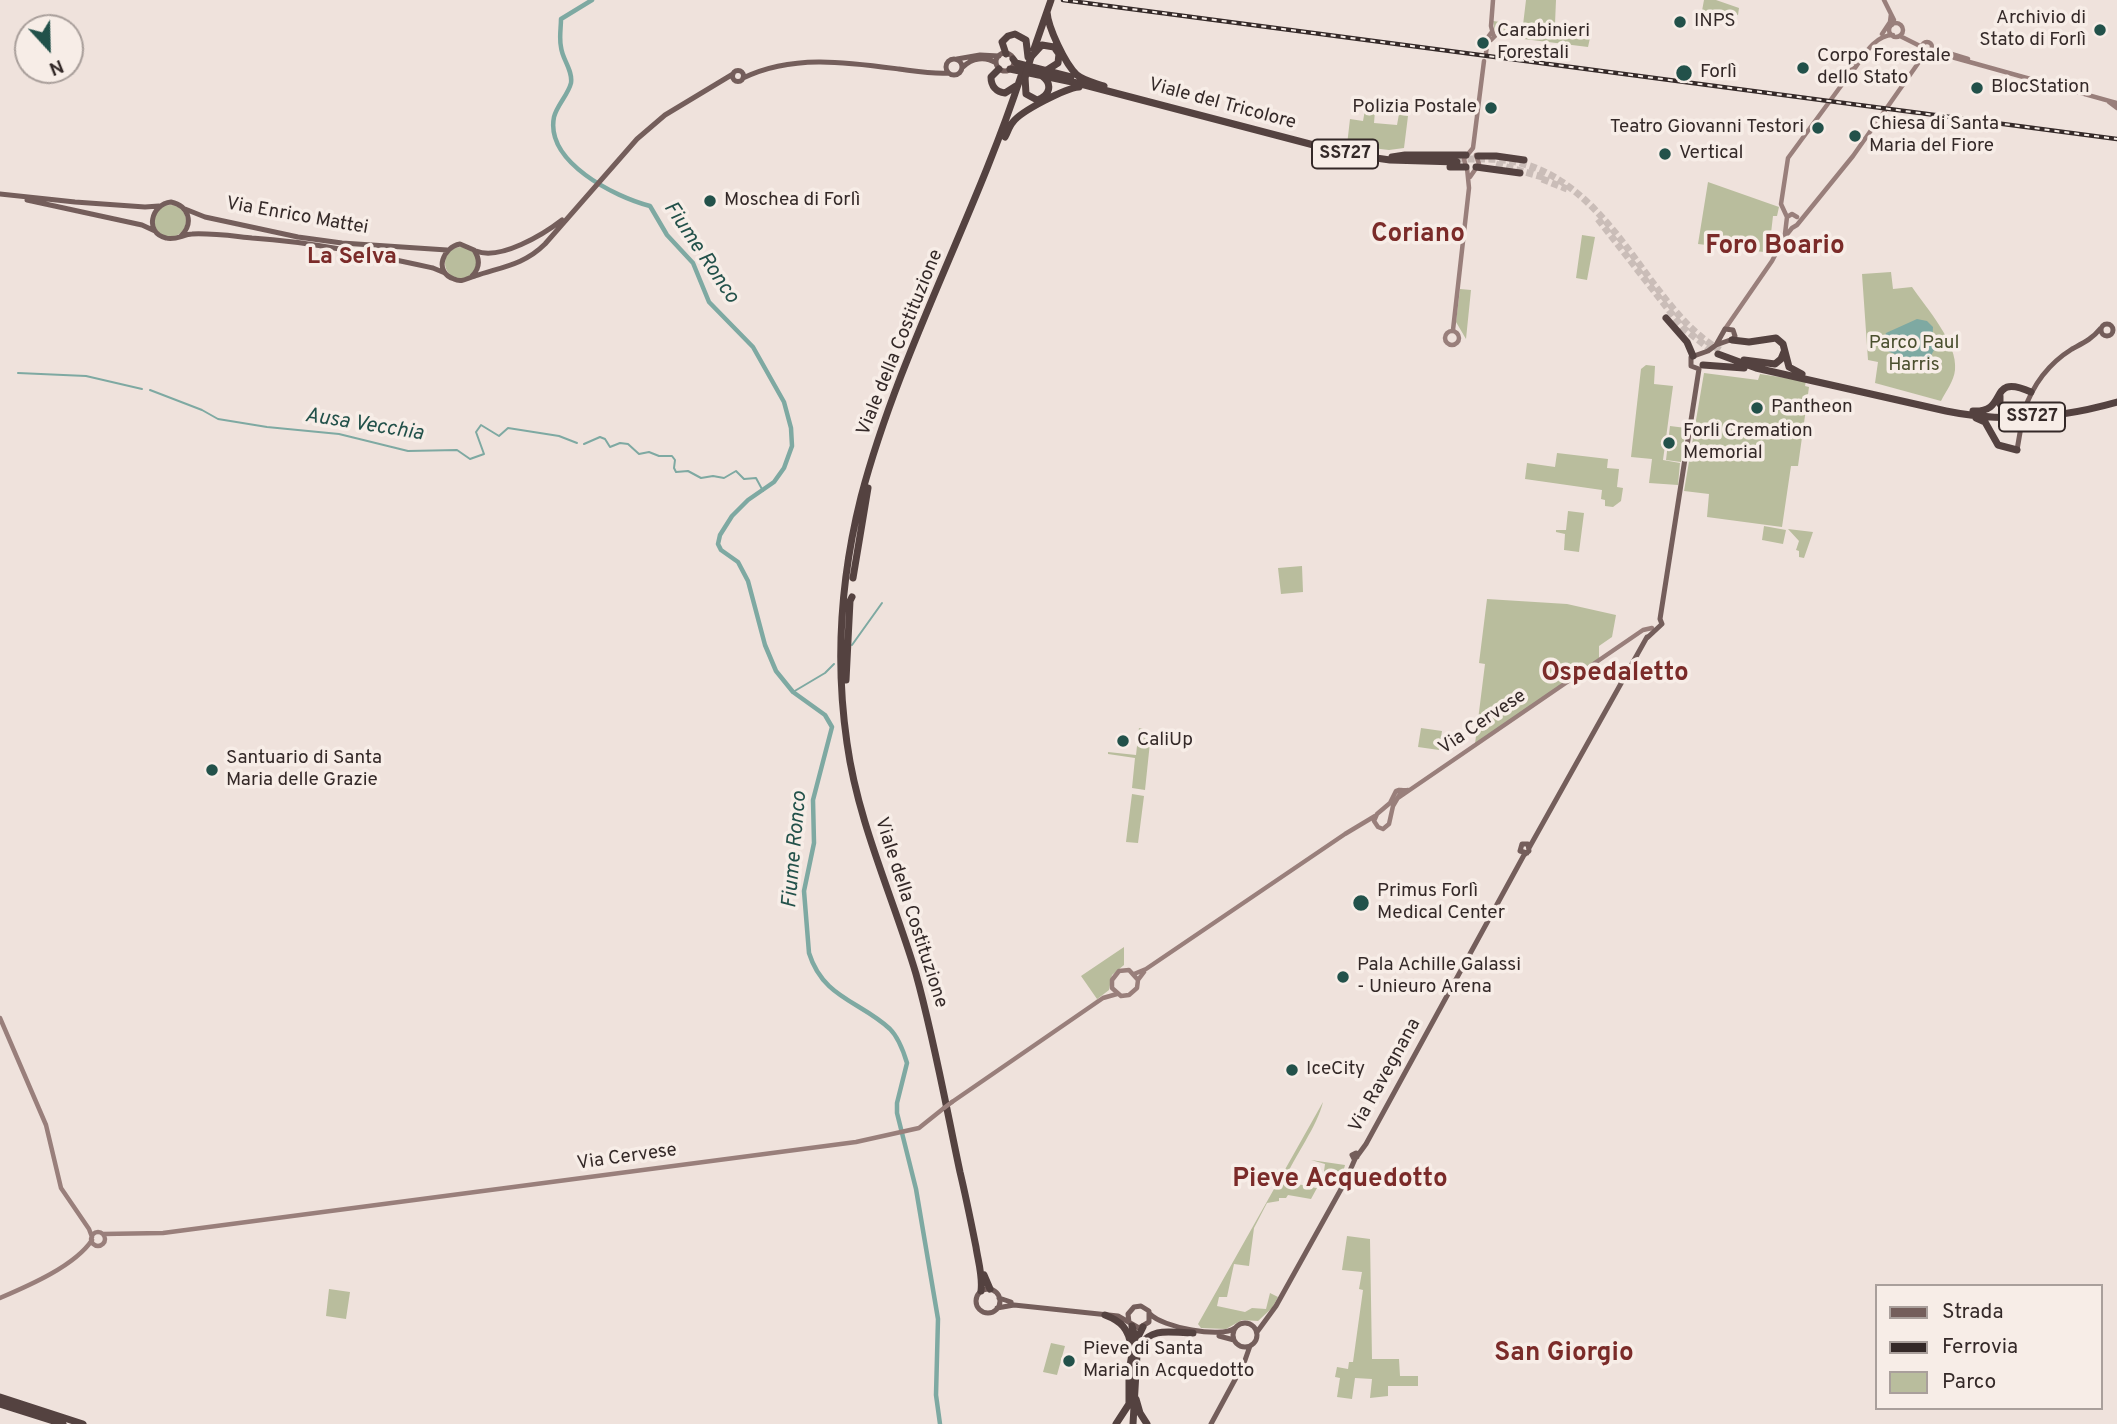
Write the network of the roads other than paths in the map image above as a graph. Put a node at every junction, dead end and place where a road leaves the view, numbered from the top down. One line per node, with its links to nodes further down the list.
1 (1049, 0): 4 (highway); 16 (highway)
2 (1493, 0): 14 (main road)
3 (1885, 0): 5 (main road); 6 (main road)
4 (1047, 12): 12 (highway); 16 (highway)
5 (1891, 14): 7 (main road); 9 (main road)
6 (1900, 24): 7 (main road); 8 (main road)
7 (1890, 27): 9 (main road); 10 (main road)
8 (1903, 31): 10 (main road); 11 (main road)
9 (1882, 34): 19 (main road)
10 (1896, 36): 11 (main road); 19 (main road)
11 (1923, 45): 13 (main road); 13 (main road)
12 (1059, 50): 16 (highway); 25 (highway); 27 (highway)
13 (1929, 51): 28 (main road); 45 (main road)
14 (1486, 53)
15 (1006, 57): 16 (highway); 17 (main road); 20 (main road); 22 (main road); 25 (highway)
16 (1030, 57): 26 (highway, bridge)
17 (957, 59): 18 (main road); 21 (main road)
18 (946, 64): 23 (main road); 24 (main road)
19 (1856, 64): 44 (main road)
20 (998, 66): 21 (main road); 22 (main road); 26 (highway)
21 (963, 67): 24 (main road)
22 (1010, 69): 25 (highway)
23 (930, 72): 24 (main road); 42 (main road)
24 (948, 73)
25 (1042, 73): 26 (highway); 27 (highway)
26 (1023, 77): 31 (highway); 39 (highway, Viale della Costituzione)
27 (1103, 88): 31 (highway); 34 (highway, Viale del Tricolore / SS727)
28 (2108, 102): 29 (main road); 30 (main road)
29 (2117, 103)
30 (2117, 108)
31 (1004, 138): 39 (highway)
32 (1467, 154): 33 (main road); 33 (main road); 34 (highway); 37 (main road)
33 (1477, 155): 35 (highway); 37 (main road)
34 (1391, 159): 36 (highway, Viale del Tricolore / SS727); 37 (highway)
35 (1524, 160)
36 (1457, 161)
37 (1471, 168): 38 (highway); 61 (main road)
38 (1520, 173)
39 (985, 182): 55 (highway, Viale della Costituzione)
40 (0, 194): 41 (main road); 48 (main road)
41 (159, 206): 43 (main road); 48 (main road)
42 (578, 206): 52 (main road); 54 (main road)
43 (185, 208): 49 (main road); 51 (main road, Via Enrico Mattei)
44 (1787, 217): 45 (main road); 46 (main road)
45 (1798, 220): 47 (main road)
46 (1786, 224): 47 (main road); 50 (main road)
47 (1791, 228): 50 (main road)
48 (155, 231): 49 (main road)
49 (181, 236): 53 (main road, Via Enrico Mattei)
50 (1784, 238): 56 (main road)
51 (447, 250): 52 (main road); 53 (main road)
52 (474, 250): 54 (main road)
53 (445, 273): 54 (main road)
54 (472, 276)
55 (931, 309): 81 (highway, Viale della Costituzione); 82 (highway, Viale della Costituzione)
56 (1734, 315): 59 (main road); 64 (main road)
57 (1666, 318): 68 (highway)
58 (2114, 326): 60 (main road); 63 (main road)
59 (1726, 329): 64 (main road)
60 (2100, 329): 62 (main road); 63 (main road)
61 (1453, 330)
62 (2093, 337): 63 (main road); 73 (main road)
63 (2105, 337)
64 (1732, 338): 65 (highway); 66 (main road, Via Ravegnana)
65 (1784, 348): 67 (highway); 70 (highway)
66 (1718, 350): 67 (highway, SS727); 68 (main road, Via Ravegnana); 69 (highway, SS727)
67 (1744, 360): 70 (highway, SS727)
68 (1699, 361): 69 (highway); 87 (main road, Via Ravegnana)
69 (1756, 368): 71 (highway, SS727)
70 (1803, 375): 71 (highway, SS727)
71 (1841, 385): 76 (highway, SS727)
72 (2002, 390): 73 (highway); 76 (highway); 77 (highway)
73 (2030, 391): 75 (main road)
74 (2117, 401): 77 (highway, SS727)
75 (2024, 411)
76 (1958, 412): 77 (highway, SS727); 79 (highway)
77 (2040, 415): 79 (highway)
78 (2022, 421): 80 (main road)
79 (1994, 440): 80 (highway)
80 (2017, 449)
81 (868, 488): 83 (highway, Viale della Costituzione); 85 (highway)
82 (861, 497): 83 (highway, Viale della Costituzione); 84 (highway)
83 (849, 569): 88 (highway, Viale della Costituzione)
84 (841, 576)
85 (853, 578)
86 (838, 596): 88 (highway)
87 (1651, 630): 89 (main road, Via Cervese); 114 (main road, Via Ravegnana)
88 (843, 694): 107 (highway, Viale della Costituzione)
89 (1412, 788): 90 (main road, Via Cervese); 91 (main road, Via Cervese)
90 (1399, 790): 91 (main road); 92 (main road, Via Cervese)
91 (1398, 798): 94 (main road)
92 (1382, 812): 93 (main road, Via Cervese); 94 (main road)
93 (1375, 816): 95 (main road); 96 (main road, Via Cervese)
94 (1390, 817): 95 (main road, Via Cervese)
95 (1376, 825): 96 (main road, Via Cervese)
96 (1355, 828): 97 (main road, Via Cervese)
97 (1146, 969): 98 (main road, Via Cervese); 99 (main road, Via Cervese)
98 (1135, 974): 99 (main road); 100 (main road, Via Cervese)
99 (1138, 980): 101 (main road, Via Cervese)
100 (1112, 988): 101 (main road); 102 (main road, Via Cervese)
101 (1117, 994): 102 (main road, Via Cervese)
102 (1103, 998): 105 (main road, Via Cervese, bridge)
103 (0, 1018): 104 (main road)
104 (89, 1228): 105 (main road); 106 (main road)
105 (101, 1235): 106 (main road); 106 (main road)
106 (93, 1240): 108 (main road)
107 (986, 1290): 109 (main road); 110 (main road)
108 (0, 1298)
109 (999, 1298): 110 (main road); 111 (main road)
110 (997, 1308): 113 (main road)
111 (1129, 1311): 112 (main road); 116 (main road)
112 (1150, 1314): 117 (main road); 118 (main road)
113 (1105, 1315): 116 (main road); 124 (highway)
114 (1270, 1315): 115 (main road); 119 (main road, Via Ravegnana)
115 (1250, 1323): 118 (main road); 119 (main road)
116 (1130, 1324): 117 (main road); 124 (highway)
117 (1145, 1326): 120 (main road); 122 (highway)
118 (1235, 1328): 121 (main road)
119 (1257, 1332): 123 (main road)
120 (1193, 1333): 121 (main road); 122 (highway)
121 (1236, 1343): 123 (main road); 125 (main road)
122 (1139, 1346): 126 (highway)
123 (1250, 1346): 125 (main road)
124 (1131, 1354): 126 (highway)
125 (1241, 1368): 129 (main road)
126 (1132, 1390): 132 (highway); 133 (highway); 134 (highway)
127 (0, 1397): 131 (highway)
128 (0, 1404): 130 (highway)
129 (1211, 1423)
130 (63, 1424)
131 (83, 1424)
132 (1116, 1424)
133 (1133, 1424)
134 (1147, 1424)

